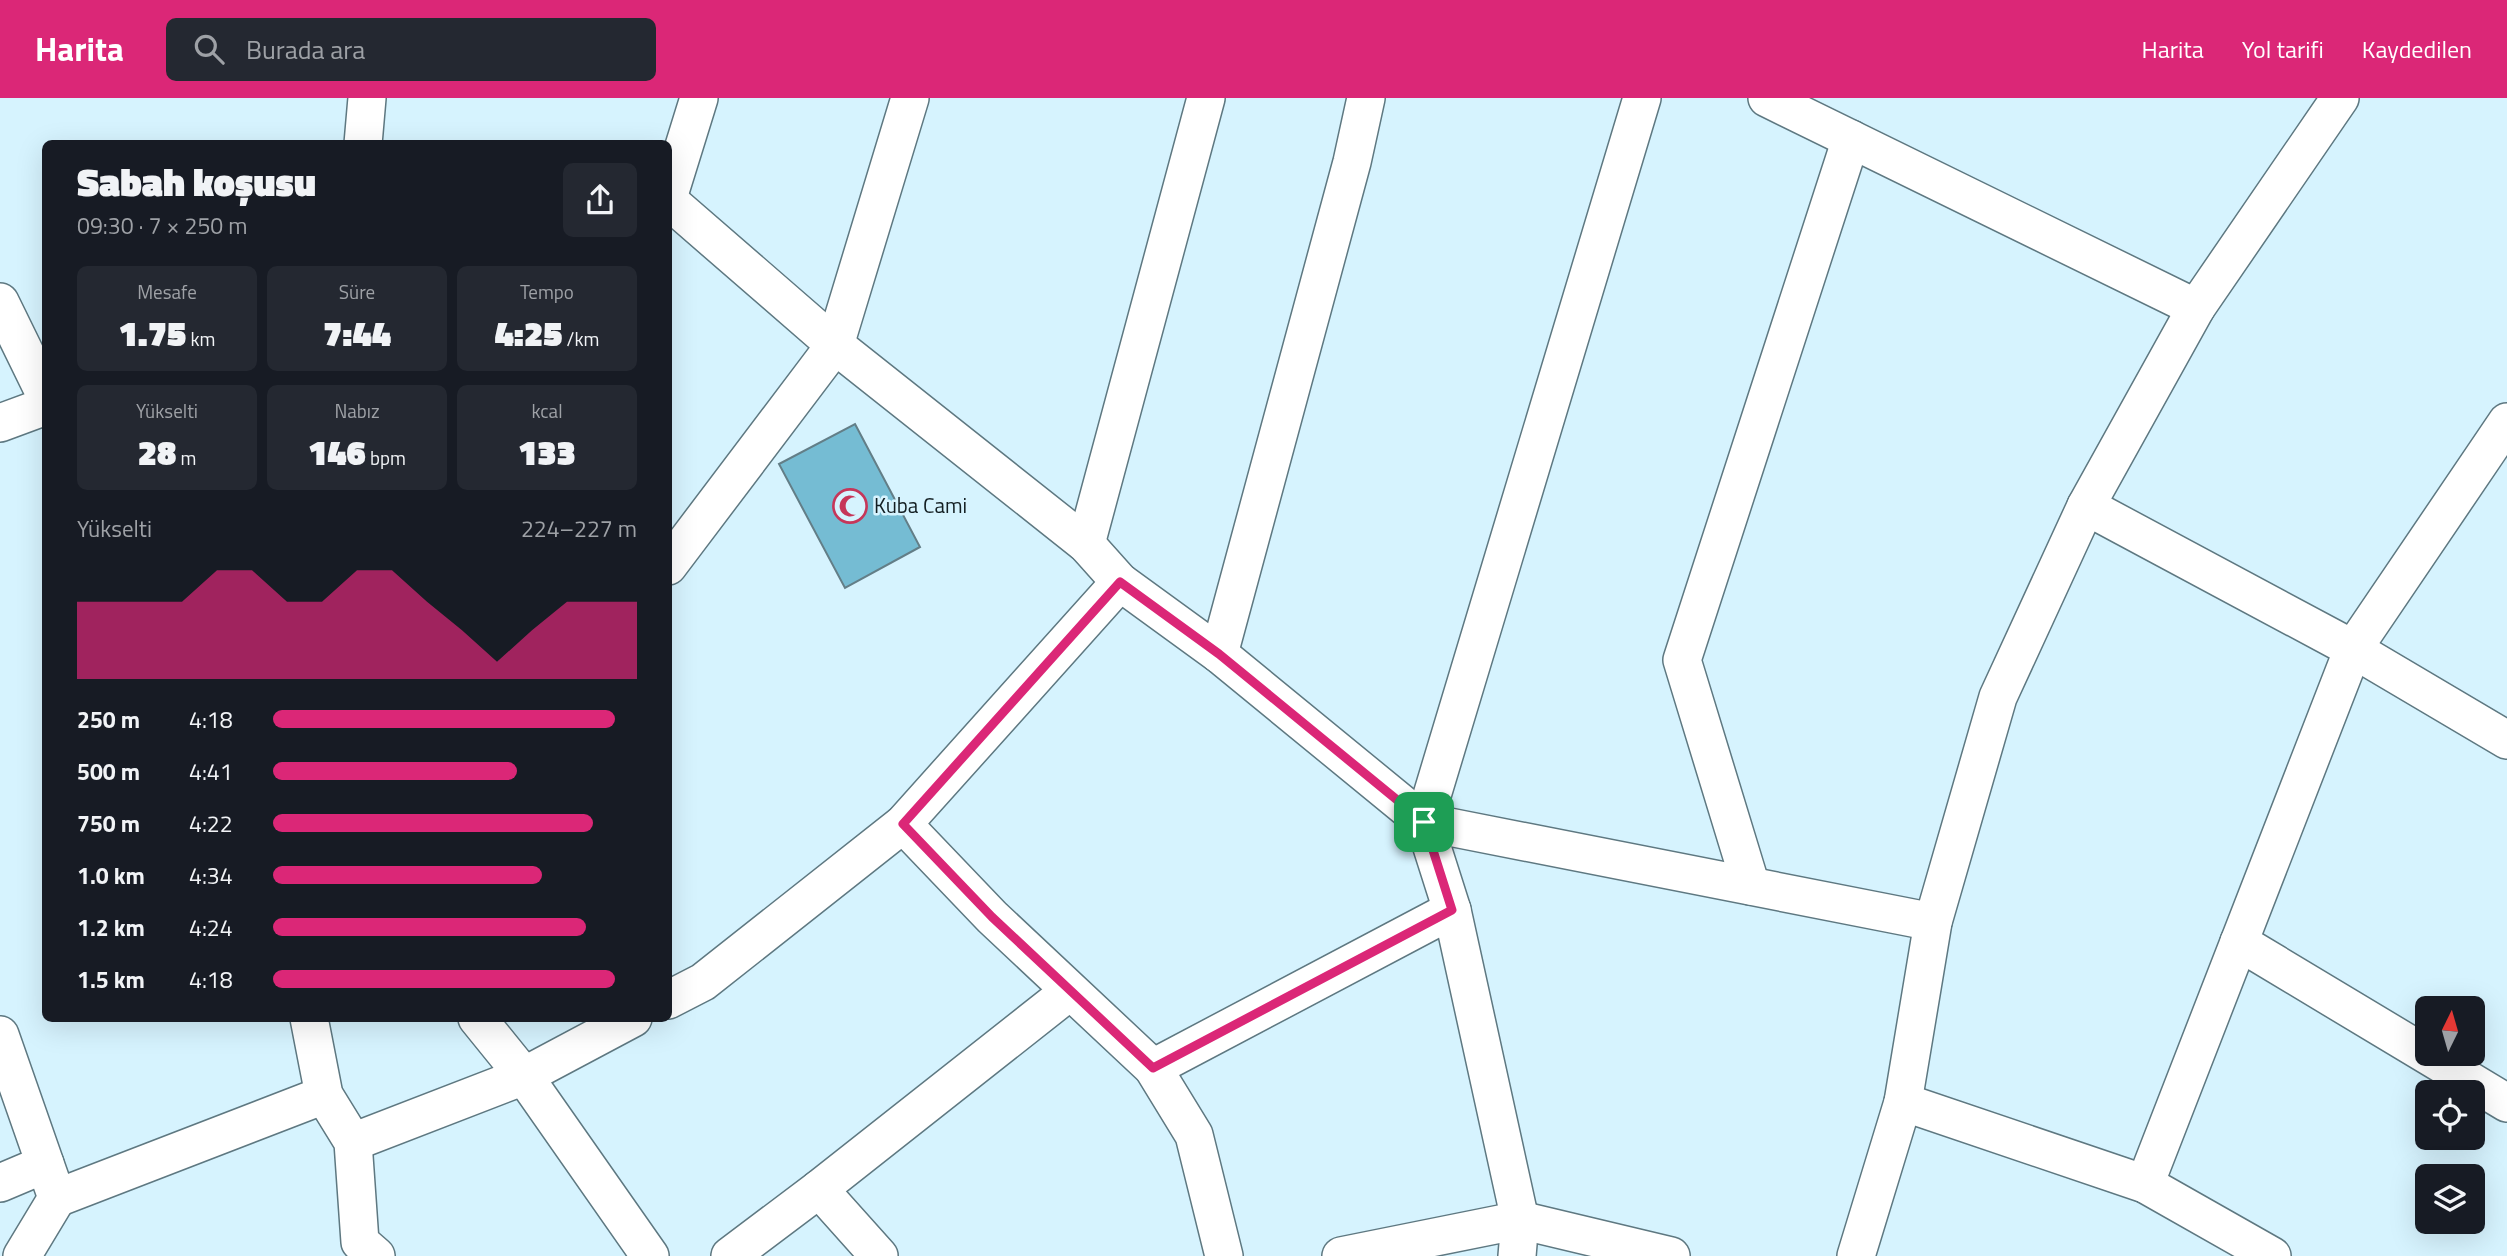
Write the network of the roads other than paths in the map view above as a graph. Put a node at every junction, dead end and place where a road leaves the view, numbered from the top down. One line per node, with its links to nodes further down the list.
1 (367, 98): 10 (street)
2 (699, 98): 11 (street)
3 (910, 98): 15 (street)
4 (1206, 98): 21 (street)
5 (1366, 98): 25 (street)
6 (1642, 98): 27 (street)
7 (1767, 98): 9 (street)
8 (2340, 98): 14 (street)
9 (1851, 139): 14 (street); 29 (street)
10 (363, 140)
11 (672, 186)
12 (672, 202): 15 (street)
13 (0, 302): 16 (street)
14 (2196, 309): 20 (street)
15 (835, 345): 21 (street); 22 (street)
16 (42, 388)
17 (42, 407): 19 (street)
18 (2507, 422): 24 (street)
19 (0, 423)
20 (2086, 506): 24 (street); 31 (street)
21 (1086, 544): 23 (street)
22 (672, 561)
23 (1120, 582): 25 (street); 28 (street)
24 (2353, 649): 26 (street); 32 (street)
25 (1219, 654): 27 (street)
26 (2507, 740)
27 (1424, 822): 29 (street); 30 (street)
28 (903, 824): 33 (street); 34 (street)
29 (1751, 886): 31 (street)
30 (1452, 910): 39 (street); 49 (street)
31 (1933, 922): 42 (street)
32 (2239, 942): 43 (street); 47 (street)
33 (1070, 991): 39 (street); 48 (street)
34 (672, 998)
35 (310, 1022): 41 (street)
36 (480, 1022): 40 (street)
37 (625, 1022): 40 (street)
38 (0, 1035): 45 (street)
39 (1153, 1068): 55 (street)
40 (524, 1076): 44 (street); 52 (street)
41 (324, 1095): 44 (street); 45 (street)
42 (1903, 1102): 47 (street); 59 (street)
43 (2507, 1103)
44 (353, 1142): 50 (street)
45 (51, 1181): 46 (street); 51 (street)
46 (0, 1183)
47 (2145, 1184): 60 (street)
48 (819, 1189): 53 (street); 54 (street)
49 (1520, 1220): 56 (street); 57 (street); 58 (street)
50 (362, 1251)
51 (22, 1256)
52 (650, 1256)
53 (730, 1256)
54 (879, 1256)
55 (1224, 1256)
56 (1341, 1256)
57 (1517, 1256)
58 (1671, 1256)
59 (1856, 1256)
60 (2272, 1256)

